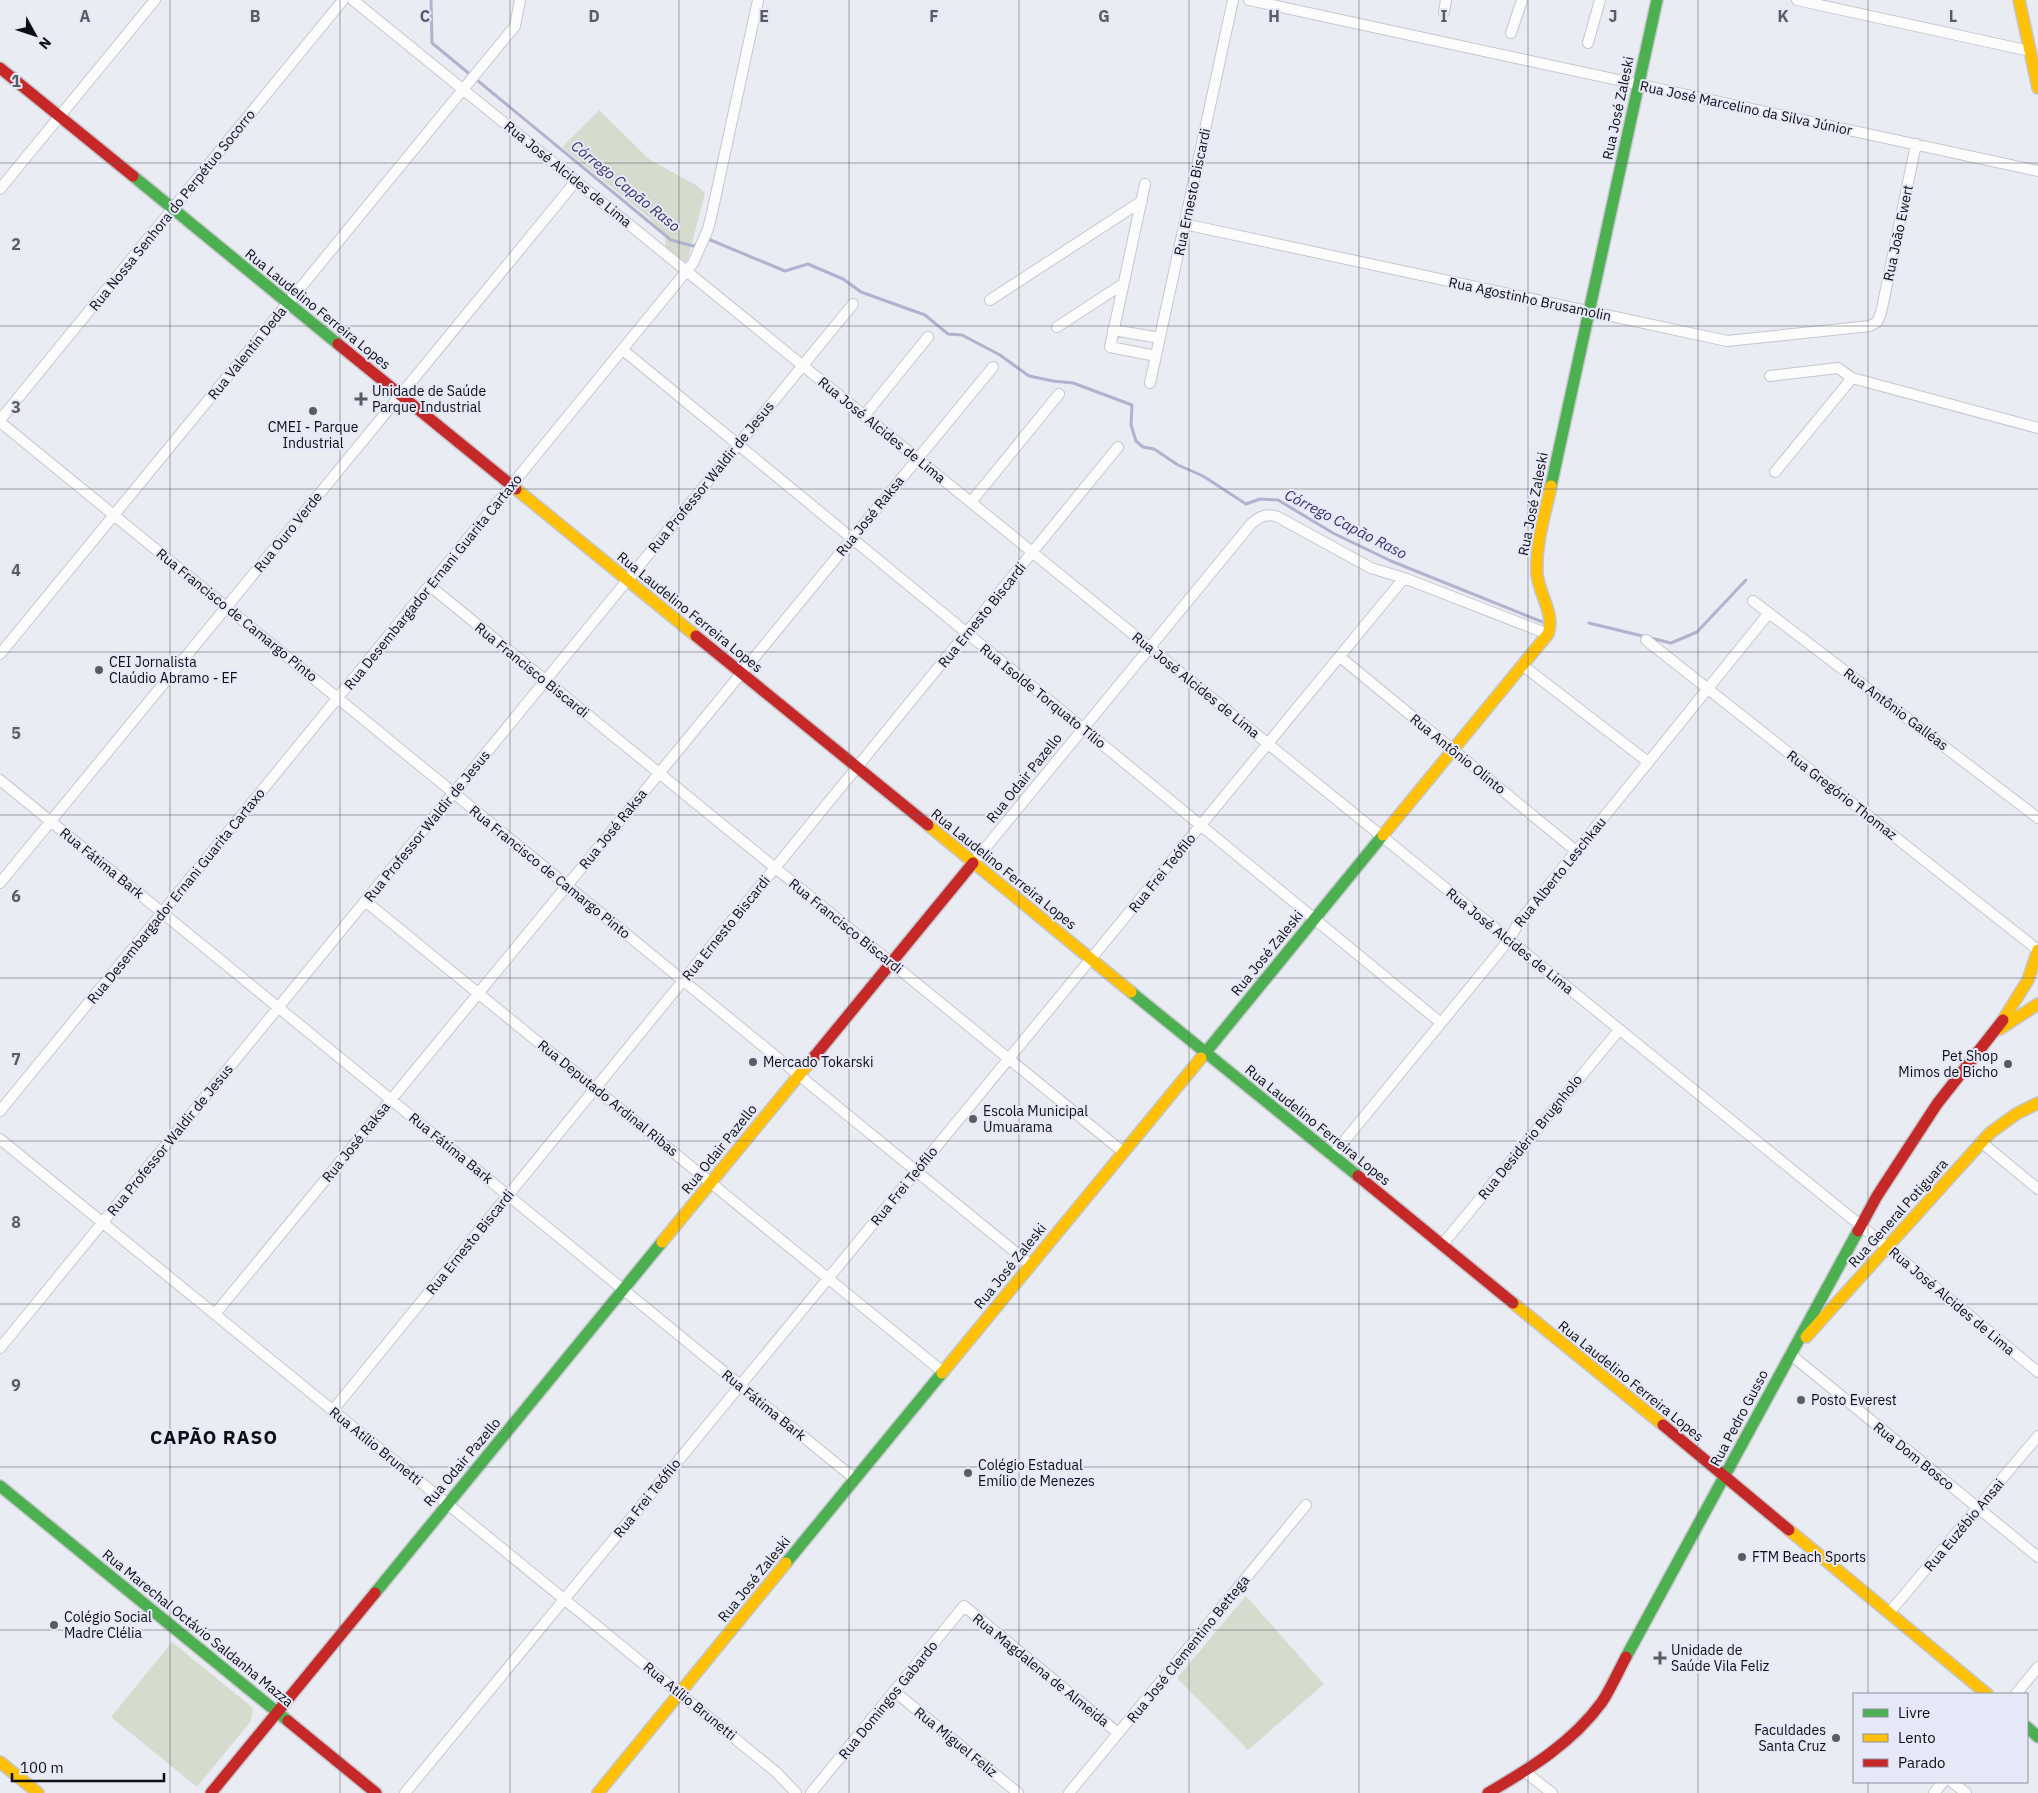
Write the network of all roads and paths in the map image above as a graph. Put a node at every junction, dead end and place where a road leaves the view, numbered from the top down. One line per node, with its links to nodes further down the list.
1 (155, 0): 22 (street)
2 (343, 0): 29 (street, Rua Nossa Senhora do Perpétuo Socorro)
3 (353, 0): 20 (street, Rua José Alcides de Lima)
4 (520, 0): 20 (street, Rua Valentin Deda)
5 (758, 0): 31 (street, Rua Desembargador Ernani Guarita Cartaxo)
6 (1233, 0): 30 (street, Rua Ernesto Biscardi)
7 (1250, 0): 19 (street, Rua José Marcelino da Silva Júnior)
8 (1446, 0): 14 (street)
9 (1522, 0): 15 (street)
10 (1600, 0): 16 (street)
11 (1657, 0): 19 (street, Rua José Zaleski)
12 (1797, 0): 17 (street)
13 (2019, 0): 17 (street)
14 (1444, 12)
15 (1511, 33)
16 (1588, 43)
17 (2030, 51): 21 (street)
18 (0, 68): 22 (street, Rua Laudelino Ferreira Lopes)
19 (1639, 85): 23 (street, Rua José Marcelino da Silva Júnior); 36 (street, Rua José Zaleski)
20 (466, 86): 25 (street, Rua José Alcides de Lima); 34 (street, Rua Valentin Deda)
21 (2038, 88)
22 (59, 117): 27 (street); 29 (street, Rua Laudelino Ferreira Lopes)
23 (1916, 144): 24 (street, Rua José Marcelino da Silva Júnior); 37 (street, Rua João Ewert)
24 (2038, 171)
25 (576, 181): 31 (street, Rua José Alcides de Lima); 50 (street, Rua Ouro Verde)
26 (1145, 184): 28 (street)
27 (0, 189)
28 (1142, 201): 32 (street); 33 (street)
29 (172, 209): 34 (street, Rua Laudelino Ferreira Lopes); 52 (street, Rua Nossa Senhora do Perpétuo Socorro)
30 (1184, 224): 36 (street, Rua Agostinho Brusamolin); 41 (street, Rua Ernesto Biscardi)
31 (687, 272): 42 (street, Rua Desembargador Ernani Guarita Cartaxo); 44 (street, Rua José Alcides de Lima)
32 (1123, 284): 38 (street); 39 (street)
33 (990, 300)
34 (287, 303): 50 (street, Rua Laudelino Ferreira Lopes); 60 (street, Rua Valentin Deda)
35 (853, 304): 44 (street, Rua Professor Waldir de Jesus)
36 (1589, 312): 37 (street, Rua Agostinho Brusamolin); 70 (street, Rua José Zaleski)
37 (1877, 322)
38 (1057, 327)
39 (1113, 330): 41 (street); 43 (street)
40 (928, 338): 51 (street)
41 (1160, 338): 43 (street, Rua Ernesto Biscardi)
42 (623, 350): 54 (street, Rua Isolde Torquato Tílio); 58 (street, Rua Desembargador Ernani Guarita Cartaxo)
43 (1156, 356): 48 (street, Rua Ernesto Biscardi)
44 (803, 366): 51 (street, Rua José Alcides de Lima); 54 (street, Rua Professor Waldir de Jesus)
45 (993, 366): 56 (street, Rua José Raksa)
46 (1770, 376): 47 (street)
47 (1852, 378): 53 (street); 57 (street)
48 (1150, 383)
49 (1059, 394): 59 (street)
50 (401, 396): 58 (street, Rua Laudelino Ferreira Lopes); 67 (street, Rua Ouro Verde)
51 (864, 416): 56 (street, Rua José Alcides de Lima)
52 (0, 421): 60 (street, Rua Francisco de Camargo Pinto)
53 (2038, 428)
54 (738, 445): 61 (street, Rua Isolde Torquato Tílio); 64 (street, Rua Professor Waldir de Jesus)
55 (1118, 447): 62 (street, Rua Ernesto Biscardi)
56 (917, 459): 59 (street, Rua José Alcides de Lima); 61 (street, Rua José Raksa)
57 (1774, 472)
58 (512, 486): 64 (street, Rua Laudelino Ferreira Lopes); 65 (street, Rua Desembargador Ernani Guarita Cartaxo)
59 (971, 502): 62 (street, Rua José Alcides de Lima)
60 (114, 515): 67 (street, Rua Francisco de Camargo Pinto); 73 (street, Rua Valentin Deda)
61 (852, 538): 69 (street, Rua Isolde Torquato Tílio); 76 (street, Rua José Raksa)
62 (1032, 552): 69 (street, Rua Ernesto Biscardi); 72 (street, Rua José Alcides de Lima)
63 (1404, 578): 70 (street); 72 (street, Rua Odair Pazello); 74 (street, Rua Frei Teófilo)
64 (627, 580): 76 (street, Rua Laudelino Ferreira Lopes); 77 (street, Rua Professor Waldir de Jesus)
65 (430, 586): 77 (street, Rua Francisco Biscardi); 79 (street, Rua Desembargador Ernani Guarita Cartaxo)
66 (1753, 601): 68 (street, Rua Antônio Galléas)
67 (227, 607): 79 (street, Rua Francisco de Camargo Pinto); 89 (street, Rua Ouro Verde)
68 (1770, 613): 78 (street, Rua Alberto Leschkau); 88 (street, Rua Antônio Galléas)
69 (967, 633): 80 (street, Rua Isolde Torquato Tílio); 84 (street, Rua Ernesto Biscardi)
70 (1548, 634): 75 (street, Rua José Zaleski)
71 (1646, 640): 78 (street, Rua Gregório Thomaz)
72 (1150, 648): 80 (street, Rua Odair Pazello); 81 (street, Rua José Alcides de Lima)
73 (0, 654)
74 (1340, 657): 81 (street, Rua Frei Teófilo); 82 (street, Rua Antônio Olinto)
75 (1522, 665): 82 (street, Rua José Zaleski); 83 (street)
76 (741, 673): 84 (street, Rua Laudelino Ferreira Lopes); 85 (street, Rua José Raksa)
77 (545, 681): 85 (street, Rua Francisco Biscardi); 87 (street, Rua Professor Waldir de Jesus)
78 (1708, 689): 83 (street, Rua Alberto Leschkau); 101 (street, Rua Gregório Thomaz)
79 (338, 698): 87 (street, Rua Francisco de Camargo Pinto); 98 (street, Rua Desembargador Ernani Guarita Cartaxo)
80 (1083, 728): 90 (street, Rua Isolde Torquato Tílio); 93 (street, Rua Odair Pazello)
81 (1268, 744): 90 (street, Rua Frei Teófilo); 91 (street, Rua José Alcides de Lima)
82 (1453, 750): 91 (street, Rua José Zaleski); 92 (street, Rua Antônio Olinto)
83 (1648, 762): 92 (street, Rua Alberto Leschkau)
84 (857, 768): 93 (street, Rua Laudelino Ferreira Lopes); 94 (street, Rua Ernesto Biscardi)
85 (659, 773): 94 (street, Rua Francisco Biscardi); 96 (street, Rua José Raksa)
86 (0, 780): 89 (street, Rua Fátima Bark)
87 (454, 793): 96 (street, Rua Francisco de Camargo Pinto); 97 (street, Rua Professor Waldir de Jesus)
88 (2038, 818)
89 (51, 821): 95 (street, Rua Ouro Verde); 98 (street, Rua Fátima Bark)
90 (1201, 825): 99 (street, Rua Isolde Torquato Tílio); 102 (street, Rua Frei Teófilo)
91 (1382, 836): 99 (street, Rua José Zaleski); 100 (street, Rua José Alcides de Lima)
92 (1576, 851): 100 (street, Rua Alberto Leschkau)
93 (973, 863): 102 (street, Rua Laudelino Ferreira Lopes); 103 (street, Rua Odair Pazello)
94 (775, 868): 103 (street, Rua Francisco Biscardi); 104 (street, Rua Ernesto Biscardi)
95 (0, 883)
96 (567, 885): 104 (street, Rua Francisco de Camargo Pinto); 106 (street, Rua José Raksa)
97 (366, 901): 106 (street, Rua Deputado Ardinal Ribas); 108 (street, Rua Professor Waldir de Jesus)
98 (162, 912): 108 (street, Rua Fátima Bark); 118 (street, Rua Desembargador Ernani Guarita Cartaxo)
99 (1314, 919): 109 (street, Rua Isolde Torquato Tílio); 112 (street, Rua José Zaleski)
100 (1509, 940): 109 (street, Rua Alberto Leschkau); 110 (street, Rua José Alcides de Lima)
101 (2038, 950): 105 (street, Rua Pedro Gusso)
102 (1091, 959): 112 (street, Rua Laudelino Ferreira Lopes); 113 (street, Rua Frei Teófilo)
103 (891, 963): 113 (street, Rua Francisco Biscardi); 114 (street, Rua Odair Pazello)
104 (683, 980): 114 (street, Rua Francisco de Camargo Pinto); 115 (street, Rua Ernesto Biscardi)
105 (2024, 987): 107 (street); 111 (street, Rua Pedro Gusso)
106 (478, 993): 115 (street, Rua Deputado Ardinal Ribas); 116 (street, Rua José Raksa)
107 (2038, 1003): 111 (street, Rua Pedro Gusso)
108 (278, 1007): 116 (street, Rua Fátima Bark); 127 (street, Rua Professor Waldir de Jesus)
109 (1441, 1022): 122 (street, Rua Alberto Leschkau)
110 (1619, 1030): 128 (street, Rua José Alcides de Lima); 129 (street, Rua Desidério Brugnholo)
111 (1995, 1032): 128 (street, Rua Pedro Gusso)
112 (1205, 1052): 121 (street, Rua José Zaleski); 122 (street, Rua Laudelino Ferreira Lopes)
113 (1008, 1059): 121 (street, Rua Francisco Biscardi); 123 (street, Rua Frei Teófilo)
114 (799, 1075): 123 (street, Rua Francisco de Camargo Pinto); 124 (street, Rua Odair Pazello)
115 (595, 1088): 124 (street, Rua Deputado Ardinal Ribas); 126 (street, Rua Ernesto Biscardi)
116 (391, 1099): 126 (street, Rua Fátima Bark); 134 (street, Rua José Raksa)
117 (2038, 1104): 120 (street, Rua General Potiguara)
118 (0, 1111)
119 (0, 1139): 127 (street, Rua Atílio Brunetti)
120 (1981, 1142): 125 (street); 130 (street, Rua General Potiguara)
121 (1123, 1152): 131 (street, Rua José Zaleski)
122 (1332, 1156): 129 (street, Rua Laudelino Ferreira Lopes)
123 (916, 1171): 131 (street, Rua Francisco de Camargo Pinto); 132 (street, Rua Frei Teófilo)
124 (711, 1183): 132 (street, Rua Deputado Ardinal Ribas); 133 (street, Rua Odair Pazello)
125 (2038, 1189)
126 (508, 1195): 133 (street, Rua Fátima Bark); 140 (street, Rua Ernesto Biscardi)
127 (102, 1222): 134 (street, Rua Atílio Brunetti); 135 (street, Rua Professor Waldir de Jesus)
128 (1860, 1225): 130 (street, Rua José Alcides de Lima); 136 (street, Rua Pedro Gusso)
129 (1442, 1245): 142 (street, Rua Laudelino Ferreira Lopes)
130 (1887, 1248): 136 (street, Rua General Potiguara); 138 (street, Rua José Alcides de Lima)
131 (1031, 1265): 137 (street, Rua José Zaleski)
132 (828, 1279): 137 (street, Rua Deputado Ardinal Ribas); 139 (street, Rua Frei Teófilo)
133 (624, 1290): 139 (street, Rua Fátima Bark); 145 (street, Rua Odair Pazello)
134 (215, 1314): 140 (street, Rua Atílio Brunetti)
135 (0, 1348)
136 (1790, 1354): 142 (street, Rua Pedro Gusso); 147 (street, Rua Dom Bosco)
137 (943, 1372): 143 (street, Rua José Zaleski)
138 (2038, 1372)
139 (740, 1385): 143 (street, Rua Fátima Bark); 149 (street, Rua Frei Teófilo)
140 (333, 1410): 145 (street, Rua Atílio Brunetti)
141 (2038, 1436): 147 (street, Rua Euzébio Ansai)
142 (1724, 1477): 151 (street, Rua Laudelino Ferreira Lopes); 162 (street, Rua Pedro Gusso)
143 (855, 1479): 154 (street, Rua José Zaleski)
144 (0, 1486): 157 (street, Rua Marechal Octávio Saldanha Mazza)
145 (447, 1503): 149 (street, Rua Atílio Brunetti); 157 (street, Rua Odair Pazello)
146 (1306, 1504): 159 (street, Rua José Clementino Bettega)
147 (1978, 1508): 148 (street, Rua Dom Bosco); 151 (street, Rua Euzébio Ansai)
148 (2038, 1557)
149 (564, 1599): 154 (street, Rua Atílio Brunetti); 168 (street, Rua Frei Teófilo)
150 (964, 1606): 153 (street, Rua Domingos Gabardo); 159 (street, Rua Magdalena de Almeida)
151 (1890, 1614): 155 (street, Rua Laudelino Ferreira Lopes)
152 (2038, 1668): 156 (street)
153 (894, 1691): 171 (street, Rua Domingos Gabardo); 172 (street, Rua Miguel Feliz)
154 (680, 1693): 169 (street, Rua José Zaleski); 170 (street, Rua Atílio Brunetti)
155 (1986, 1693)
156 (2017, 1693)
157 (277, 1712): 166 (street, Rua Odair Pazello); 167 (street, Rua Marechal Octávio Saldanha Mazza)
158 (2028, 1729): 160 (street)
159 (1118, 1733): 173 (street, Rua José Clementino Bettega)
160 (2038, 1737)
161 (0, 1762): 165 (street)
162 (1525, 1772): 174 (street, Rua Pedro Gusso); 175 (street)
163 (1942, 1783): 176 (street)
164 (1953, 1783): 177 (street)
165 (38, 1793)
166 (210, 1793)
167 (376, 1793)
168 (405, 1793)
169 (598, 1793)
170 (796, 1793)
171 (812, 1793)
172 (1018, 1793)
173 (1069, 1793)
174 (1488, 1793)
175 (1552, 1793)
176 (1934, 1793)
177 (1966, 1793)

